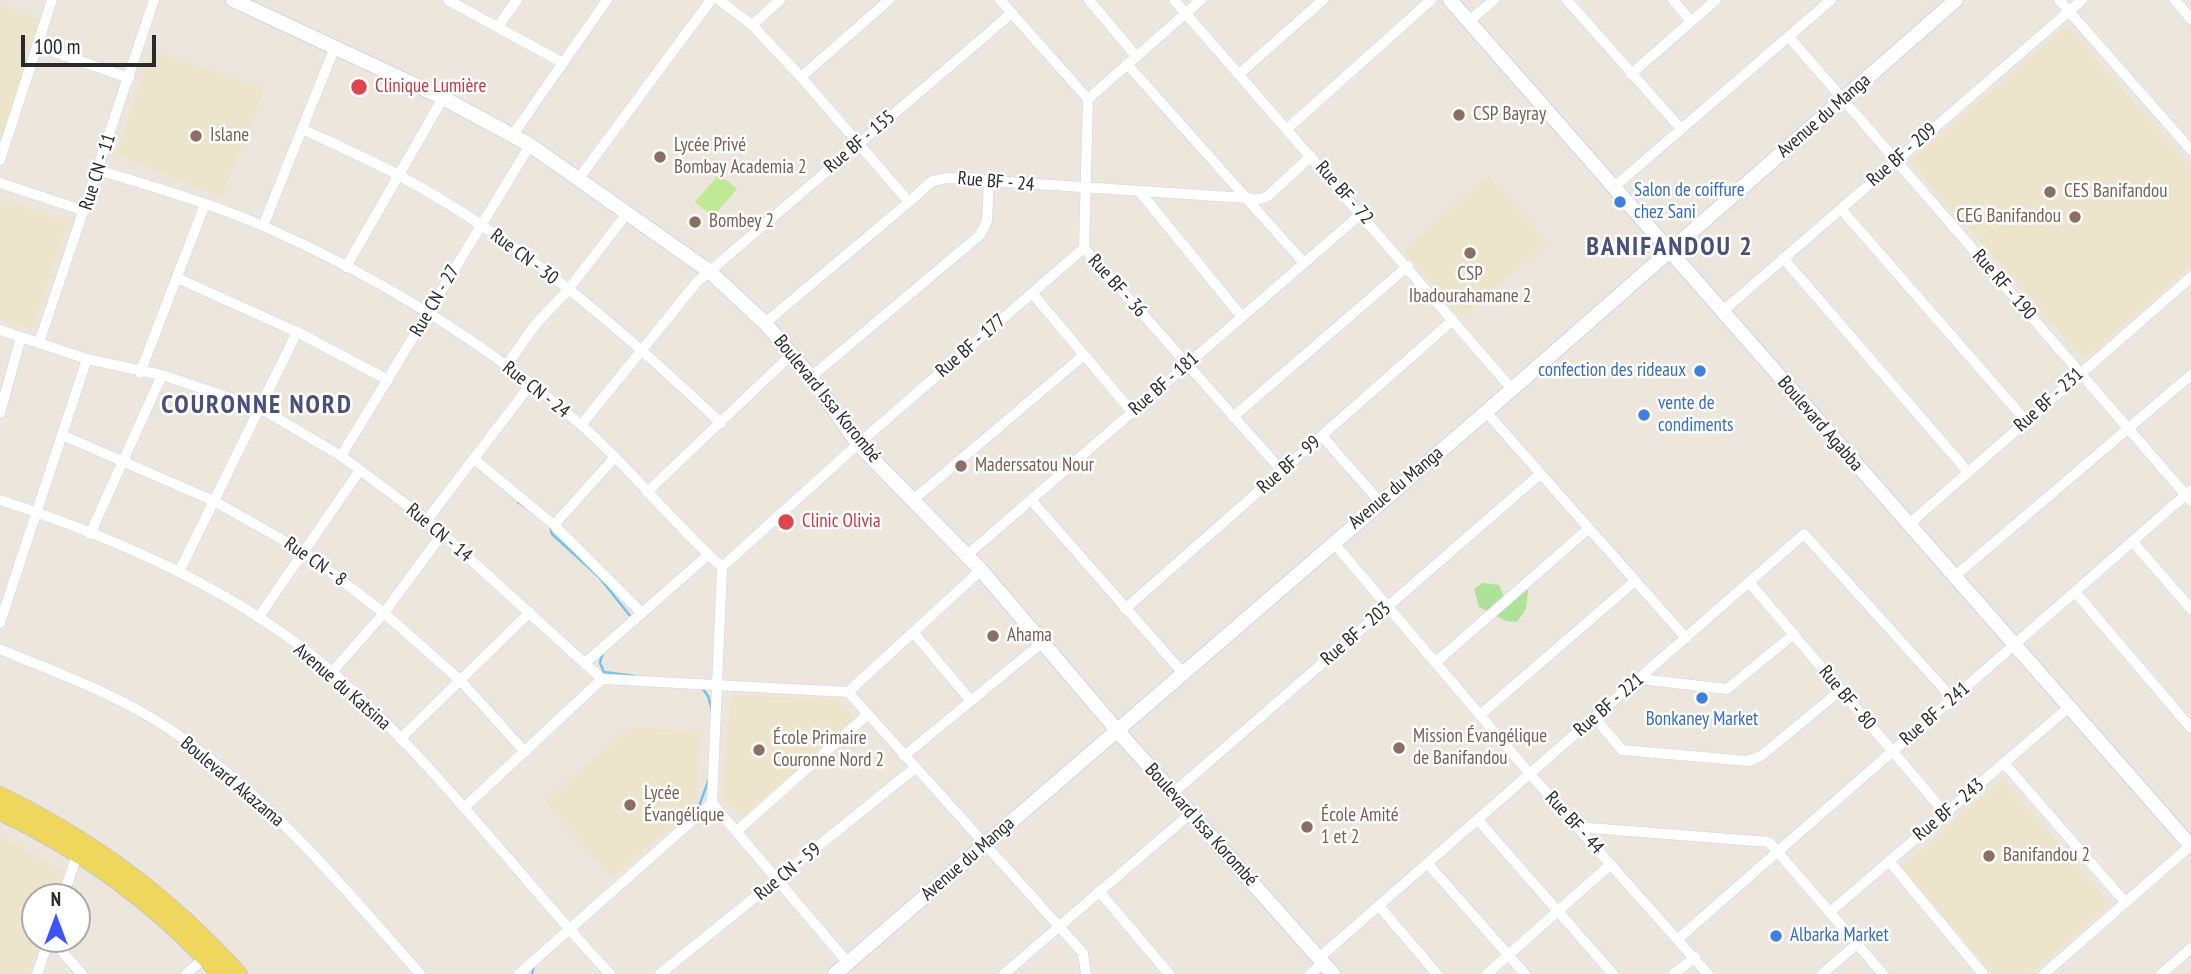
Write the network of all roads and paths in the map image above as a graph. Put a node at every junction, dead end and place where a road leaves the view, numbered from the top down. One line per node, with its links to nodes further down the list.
1 (52, 0): 36 (street)
2 (155, 0): 44 (street, Rue CN - 11)
3 (233, 0): 37 (street, Boulevard Issa Korombé)
4 (448, 0): 33 (street)
5 (517, 0): 33 (street)
6 (607, 0): 39 (street)
7 (711, 0): 60 (street)
8 (719, 0): 34 (street)
9 (780, 0): 34 (street)
10 (889, 0): 43 (street)
11 (1000, 0): 28 (street)
12 (1089, 0): 38 (street)
13 (1174, 0): 29 (street, Rue BF - 72)
14 (1200, 0): 29 (street)
15 (1323, 0): 41 (street)
16 (1431, 0): 48 (street)
17 (1450, 0): 32 (street, Boulevard Agabba)
18 (1494, 0): 32 (street)
19 (1567, 0): 42 (street)
20 (1673, 0): 31 (street)
21 (1716, 0): 31 (street)
22 (1831, 0): 35 (street)
23 (1956, 0): 47 (street, Avenue du Manga)
24 (2059, 0): 27 (street)
25 (2082, 0): 27 (street, Rue BF - 209)
26 (2175, 0): 30 (street)
27 (2068, 12): 54 (street); 57 (street, Rue BF - 209)
28 (1012, 13): 46 (street); 52 (street, Rue BF - 155)
29 (1186, 13): 38 (street); 41 (street, Rue BF - 72)
30 (2191, 19)
31 (1691, 21): 42 (street)
32 (1469, 22): 63 (street, Boulevard Agabba)
33 (499, 25): 39 (street)
34 (752, 25): 43 (street)
35 (1789, 37): 47 (street, Rue RF - 190); 50 (street)
36 (37, 46): 44 (street); 56 (street)
37 (335, 47): 45 (street, Boulevard Issa Korombé); 49 (street)
38 (1136, 56): 40 (street)
39 (563, 63): 51 (street)
40 (1127, 64): 46 (street); 66 (street)
41 (1239, 74): 48 (street, Rue BF - 72)
42 (1631, 74): 50 (street)
43 (801, 77): 52 (street)
44 (129, 78): 58 (street, Rue CN - 11)
45 (443, 98): 51 (street, Boulevard Issa Korombé); 59 (street)
46 (1088, 99): 64 (street, Rue BF - 36)
47 (1843, 100): 57 (street, Rue RF - 190); 76 (street, Avenue du Manga)
48 (1287, 128): 55 (street, Rue BF - 72)
49 (302, 129): 59 (street, Rue CN - 30); 74 (street)
50 (1681, 129): 63 (street)
51 (512, 136): 53 (street, Boulevard Issa Korombé)
52 (860, 142): 67 (street); 81 (street, Rue BF - 155)
53 (530, 145): 60 (street, Boulevard Issa Korombé); 73 (street, Rue CN - 27)
54 (2191, 150)
55 (1311, 156): 66 (street, Rue BF - 24); 72 (street, Rue BF - 72)
56 (0, 160)
57 (1896, 161): 69 (street, Rue BF - 209); 101 (street, Rue RF - 190)
58 (98, 170): 68 (street, Rue CN - 24); 70 (street, Rue CN - 11)
59 (399, 175): 73 (street, Rue CN - 30); 80 (street)
60 (579, 178): 71 (street, Boulevard Issa Korombé)
61 (989, 182): 64 (street, Rue BF - 24); 67 (street, Rue BF - 24); 105 (street)
62 (0, 183): 70 (street)
63 (1614, 187): 76 (street, Boulevard Agabba)
64 (1085, 188): 65 (street, Rue BF - 24); 75 (street, Rue BF - 36)
65 (1140, 192): 66 (street, Rue BF - 24); 88 (street)
66 (1249, 199): 78 (street)
67 (909, 202): 90 (street, Rue BF - 24)
68 (205, 204): 74 (street, Rue CN - 24); 83 (street)
69 (1840, 209): 77 (street, Rue BF - 209); 114 (street)
70 (85, 211): 94 (street, Rue CN - 11)
71 (628, 212): 81 (street, Boulevard Issa Korombé); 84 (street)
72 (1362, 213): 78 (street, Rue BF - 181); 79 (street, Rue BF - 72)
73 (479, 224): 84 (street, Rue CN - 30); 87 (street, Rue CN - 27)
74 (263, 226): 80 (street, Rue CN - 24)
75 (1084, 248): 85 (street, Rue BF - 177); 99 (street, Rue BF - 36)
76 (1670, 248): 86 (street, Boulevard Agabba); 108 (street, Avenue du Manga)
77 (1783, 258): 86 (street, Rue BF - 209); 127 (street)
78 (1304, 263): 88 (street, Rue BF - 181)
79 (1408, 266): 89 (street, Rue BF - 72); 113 (street)
80 (346, 267): 87 (street, Rue CN - 24)
81 (709, 271): 90 (street, Boulevard Issa Korombé); 95 (street, Rue BF - 155)
82 (2191, 277): 101 (street, Rue BF - 231)
83 (177, 278): 92 (street); 102 (street)
84 (568, 290): 95 (street, Rue CN - 30); 100 (street)
85 (1032, 293): 97 (street); 120 (street, Rue BF - 177)
86 (1723, 311): 138 (street, Boulevard Agabba)
87 (429, 314): 100 (street, Rue CN - 24); 106 (street, Rue CN - 27)
88 (1242, 317): 99 (street, Rue BF - 181)
89 (1453, 320): 108 (street, Rue BF - 72); 119 (street, Rue BF - 99)
90 (765, 323): 96 (street, Boulevard Issa Korombé)
91 (0, 330): 93 (street, Rue CN - 14)
92 (297, 332): 106 (street); 109 (street)
93 (21, 337): 94 (street, Rue CN - 14); 112 (street)
94 (39, 343): 98 (street, Rue CN - 14)
95 (642, 348): 115 (street, Rue CN - 30); 116 (street, Rue BF - 155)
96 (792, 354): 105 (street, Boulevard Issa Korombé); 115 (street)
97 (1084, 355): 110 (street); 132 (street)
98 (87, 359): 102 (street, Rue CN - 14); 118 (street)
99 (1186, 364): 110 (street, Rue BF - 181); 113 (street, Rue BF - 36)
100 (506, 366): 107 (street, Rue CN - 24)
101 (2080, 372): 114 (street, Rue BF - 231); 117 (street, Rue RF - 190)
102 (140, 373): 103 (street, Rue CN - 14)
103 (162, 375): 109 (street, Rue CN - 14); 124 (street)
104 (2191, 375): 117 (street)
105 (811, 377): 120 (street, Boulevard Issa Korombé)
106 (388, 380): 121 (street, Rue CN - 27)
107 (530, 385): 116 (street, Rue CN - 24); 123 (street)
108 (1511, 388): 111 (street, Avenue du Manga)
109 (260, 408): 121 (street, Rue CN - 14); 134 (street)
110 (1132, 412): 133 (street, Rue BF - 181)
111 (1486, 412): 128 (street); 135 (street, Avenue du Manga)
112 (0, 413)
113 (1233, 417): 126 (street, Rue BF - 36)
114 (2026, 422): 127 (street, Rue BF - 231)
115 (721, 423): 129 (street)
116 (581, 425): 122 (street, Rue CN - 24)
117 (2128, 428): 130 (street, Rue RF - 190); 151 (street)
118 (62, 435): 124 (street, Rue CN - 8); 136 (street)
119 (1322, 436): 126 (street, Rue BF - 99); 135 (street)
120 (858, 444): 132 (street, Boulevard Issa Korombé); 148 (street, Rue BF - 177)
121 (341, 456): 125 (street, Rue CN - 14)
122 (615, 457): 129 (street, Rue CN - 24); 139 (street)
123 (474, 459): 137 (street); 139 (street)
124 (124, 460): 134 (street, Rue CN - 8); 141 (street)
125 (360, 470): 137 (street, Rue CN - 14); 145 (street)
126 (1282, 471): 156 (street, Rue BF - 99)
127 (1968, 472): 138 (street, Rue BF - 231)
128 (1539, 475): 140 (street); 155 (street, Rue BF - 203)
129 (647, 492): 146 (street, Rue CN - 24)
130 (2189, 495): 143 (street, Rue BF - 241)
131 (0, 500): 136 (street, Avenue du Katsina)
132 (913, 500): 147 (street, Boulevard Issa Korombé)
133 (1031, 500): 147 (street, Rue BF - 181); 156 (street)
134 (214, 501): 145 (street, Rue CN - 8); 150 (street)
135 (1380, 502): 144 (street, Avenue du Manga)
136 (37, 512): 141 (street, Avenue du Katsina); 162 (street)
137 (427, 520): 142 (street, Rue CN - 14)
138 (1908, 524): 151 (street, Boulevard Agabba)
139 (554, 525): 159 (street)
140 (1588, 529): 152 (street); 170 (street)
141 (90, 534): 150 (street, Avenue du Katsina)
142 (442, 534): 158 (street, Rue CN - 14); 160 (street)
143 (2132, 541): 154 (street, Rue BF - 241); 157 (street)
144 (1333, 542): 155 (street, Rue BF - 44); 172 (street, Avenue du Manga)
145 (304, 552): 160 (street, Rue CN - 8); 161 (street)
146 (708, 555): 148 (street, Rue CN - 24); 159 (street)
147 (966, 556): 149 (street, Boulevard Issa Korombé)
148 (722, 567): 176 (street)
149 (981, 570): 163 (street); 166 (street, Boulevard Issa Korombé)
150 (178, 572): 161 (street, Avenue du Katsina)
151 (1955, 576): 167 (street, Boulevard Agabba)
152 (1634, 581): 165 (street); 183 (street)
153 (1749, 582): 164 (street, Rue BF - 80); 165 (street, Rue BF - 221); 179 (street, Rue BF - 221)
154 (2075, 592): 167 (street, Rue BF - 241); 185 (street)
155 (1387, 607): 170 (street, Rue BF - 44); 194 (street, Rue BF - 203)
156 (1125, 608): 172 (street)
157 (2191, 609)
158 (530, 612): 169 (street, Rue CN - 14); 175 (street)
159 (641, 612): 169 (street)
160 (384, 613): 171 (street); 175 (street, Rue CN - 8)
161 (258, 618): 171 (street, Avenue du Katsina)
162 (0, 623)
163 (913, 632): 178 (street); 180 (street)
164 (1794, 634): 174 (street); 177 (street, Rue BF - 80)
165 (1686, 638): 174 (street, Rue BF - 221)
166 (1044, 641): 180 (street); 186 (street, Boulevard Issa Korombé)
167 (2014, 645): 179 (street, Rue BF - 241); 181 (street, Boulevard Agabba)
168 (0, 649): 235 (street, Boulevard Akazama)
169 (585, 663): 173 (street, Rue CN - 14)
170 (1435, 663): 183 (street, Rue BF - 44)
171 (332, 672): 187 (street, Avenue du Katsina)
172 (1182, 672): 186 (street, Avenue du Manga)
173 (603, 679): 176 (street); 188 (street)
174 (1639, 679): 184 (street, Rue BF - 221)
175 (461, 681): 187 (street); 188 (street, Rue CN - 8)
176 (719, 683): 178 (street); 196 (street)
177 (1841, 690): 184 (street); 189 (street, Rue BF - 80)
178 (848, 692): 182 (street)
179 (1953, 699): 189 (street, Rue BF - 241)
180 (971, 701): 190 (street)
181 (2068, 708): 191 (street, Rue BF - 243); 204 (street, Boulevard Agabba)
182 (867, 715): 190 (street); 203 (street)
183 (1480, 715): 193 (street, Rue BF - 44)
184 (1595, 718): 193 (street, Rue BF - 221)
185 (2191, 728)
186 (1116, 729): 194 (street, Boulevard Issa Korombé); 205 (street, Avenue du Manga)
187 (400, 739): 197 (street, Avenue du Katsina)
188 (525, 752): 197 (street)
189 (1892, 752): 200 (street, Rue BF - 80); 206 (street, Rue BF - 241)
190 (904, 756): 192 (street)
191 (2004, 763): 200 (street, Rue BF - 243); 214 (street)
192 (915, 768): 205 (street); 211 (street, Rue CN - 59)
193 (1530, 774): 201 (street, Rue BF - 221); 202 (street, Rue BF - 44)
194 (1173, 793): 199 (street, Boulevard Issa Korombé)
195 (0, 795): 225 (main road)
196 (712, 803): 203 (street); 219 (street)
197 (466, 806): 219 (street, Avenue du Katsina)
198 (0, 812): 207 (main road)
199 (1191, 813): 213 (street); 229 (street, Boulevard Issa Korombé)
200 (1945, 813): 208 (street, Rue BF - 243)
201 (1478, 820): 209 (street, Rue BF - 221); 216 (street)
202 (1577, 827): 206 (street); 210 (street, Rue BF - 44)
203 (738, 830): 211 (street)
204 (2191, 845): 214 (street)
205 (984, 846): 218 (street); 228 (street, Avenue du Manga)
206 (1777, 851): 217 (street); 220 (street, Rue BF - 241)
207 (78, 852): 212 (street); 225 (main road)
208 (1888, 861): 217 (street, Rue BF - 243); 252 (street)
209 (1428, 864): 215 (street, Rue BF - 221); 226 (street)
210 (1611, 864): 216 (street); 220 (street, Rue BF - 44)
211 (778, 879): 228 (street); 238 (street, Rue CN - 59)
212 (68, 883)
213 (1099, 891): 218 (street); 242 (street)
214 (2125, 902): 253 (street)
215 (1379, 906): 229 (street, Rue BF - 221); 244 (street)
216 (1560, 911): 226 (street); 247 (street)
217 (1830, 912): 221 (street)
218 (1058, 926): 240 (street); 241 (street)
219 (569, 930): 236 (street); 237 (street, Avenue du Katsina)
220 (1679, 939): 227 (street, Rue BF - 44)
221 (1857, 944): 250 (street); 251 (street)
222 (2191, 948): 254 (street)
223 (45, 953): 230 (street)
224 (63, 953): 231 (street)
225 (210, 953): 232 (street); 233 (main road); 234 (main road)
226 (1509, 955): 245 (street); 246 (street)
227 (1695, 957): 248 (street); 249 (street, Rue BF - 44)
228 (848, 962): 239 (street, Avenue du Manga)
229 (1325, 965): 243 (street, Rue BF - 221)
230 (37, 974)
231 (82, 974)
232 (186, 974)
233 (219, 974)
234 (239, 974)
235 (420, 974)
236 (519, 974)
237 (610, 974)
238 (660, 974)
239 (835, 974)
240 (1004, 974)
241 (1086, 974)
242 (1169, 974)
243 (1310, 974)
244 (1437, 974)
245 (1487, 974)
246 (1525, 974)
247 (1613, 974)
248 (1674, 974)
249 (1708, 974)
250 (1822, 974)
251 (1883, 974)
252 (1983, 974)
253 (2044, 974)
254 (2161, 974)

